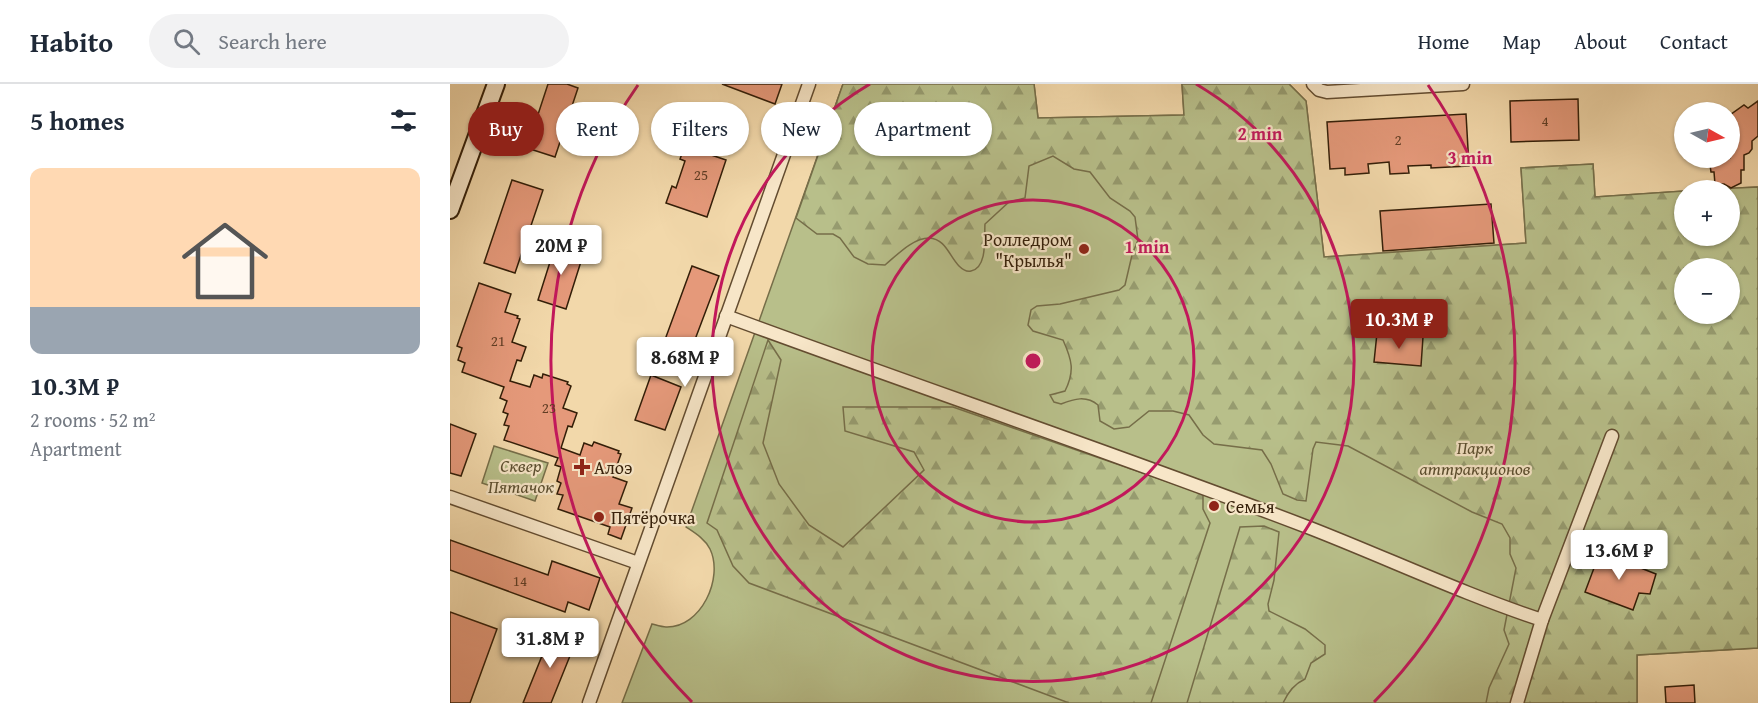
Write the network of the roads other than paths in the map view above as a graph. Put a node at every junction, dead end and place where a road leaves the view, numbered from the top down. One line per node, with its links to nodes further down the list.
1 (496, 84): 5 (main road)
2 (809, 84): 6 (street)
3 (1312, 84): 4 (street)
4 (1463, 84)
5 (450, 210)
6 (726, 316): 9 (street); 10 (street)
7 (1612, 436): 10 (street)
8 (450, 497): 9 (street)
9 (638, 563): 11 (street)
10 (1542, 620): 12 (street)
11 (589, 703)
12 (1517, 703)

